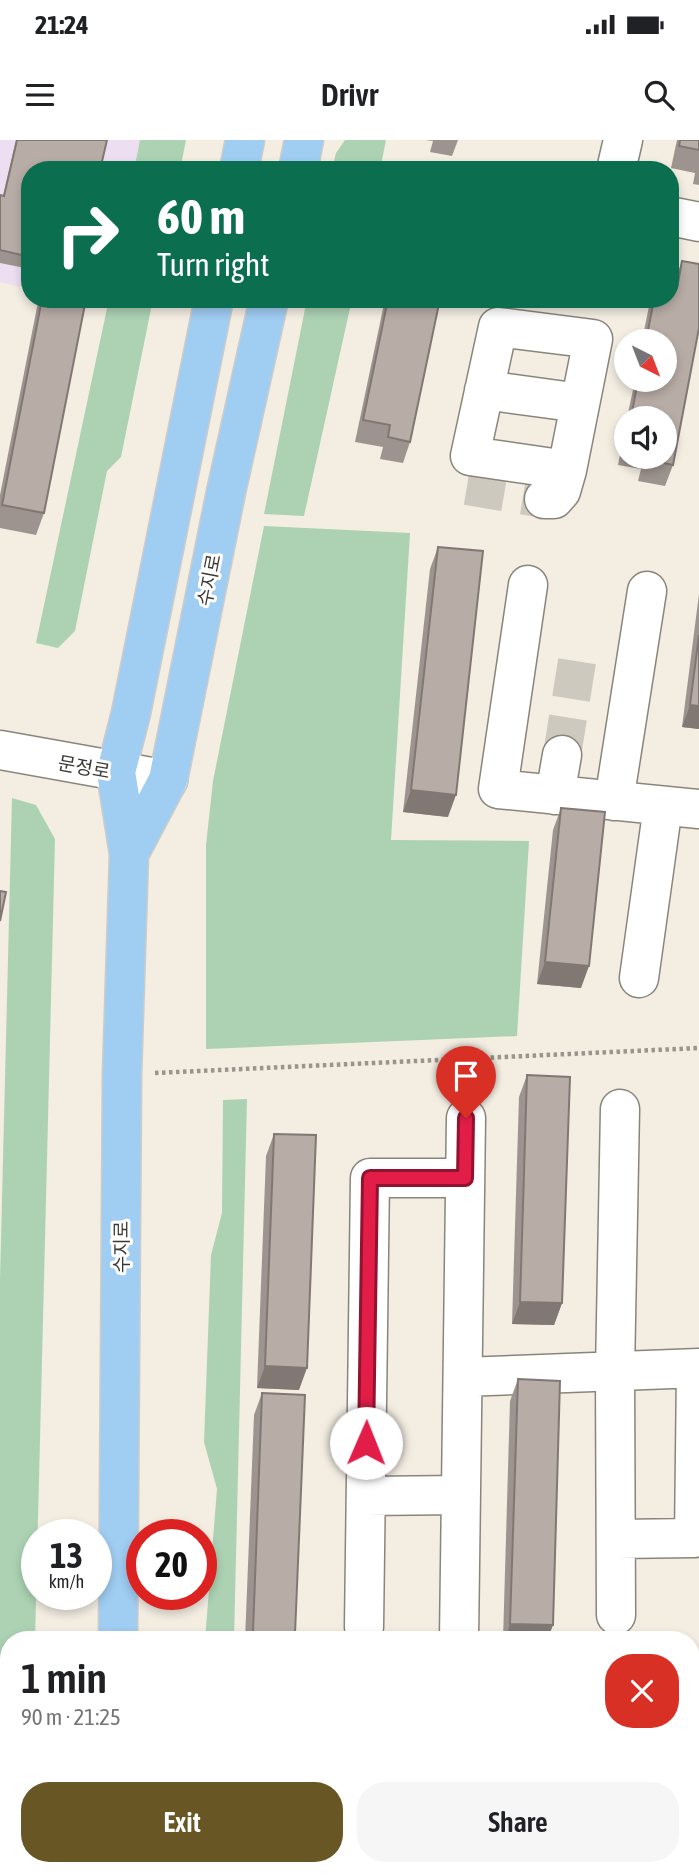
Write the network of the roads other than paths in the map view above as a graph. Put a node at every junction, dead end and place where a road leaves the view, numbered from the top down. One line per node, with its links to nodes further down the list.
1 (245, 140): 4 (main road)
2 (304, 140): 5 (main road)
3 (623, 140): 6 (street)
4 (241, 161)
5 (300, 161)
6 (618, 161)
7 (679, 218): 8 (street)
8 (699, 222)
9 (212, 308): 18 (main road, 수지로)
10 (267, 308): 19 (main road, 수지로)
11 (559, 316): 12 (street); 13 (street)
12 (484, 390): 13 (street); 13 (street)
13 (580, 402)
14 (528, 585): 20 (street)
15 (647, 591): 21 (street)
16 (0, 750): 18 (street, 문정로)
17 (562, 755): 20 (street)
18 (117, 772): 19 (street, 문정로); 23 (main road, 수지로)
19 (168, 780): 23 (main road, 수지로)
20 (555, 795): 21 (street)
21 (614, 801): 22 (street)
22 (681, 808): 24 (street)
23 (129, 854): 36 (main road, 수지로)
24 (639, 978)
25 (620, 1109): 29 (street)
26 (466, 1118): 27 (street)
27 (465, 1178): 30 (street); 32 (street)
28 (698, 1369): 29 (street); 33 (street)
29 (614, 1372): 30 (street); 33 (street)
30 (463, 1377): 31 (street)
31 (461, 1495): 32 (street); 37 (street)
32 (366, 1496): 35 (street)
33 (617, 1539): 34 (street)
34 (616, 1615)
35 (364, 1627)
36 (118, 1631)
37 (459, 1631)

